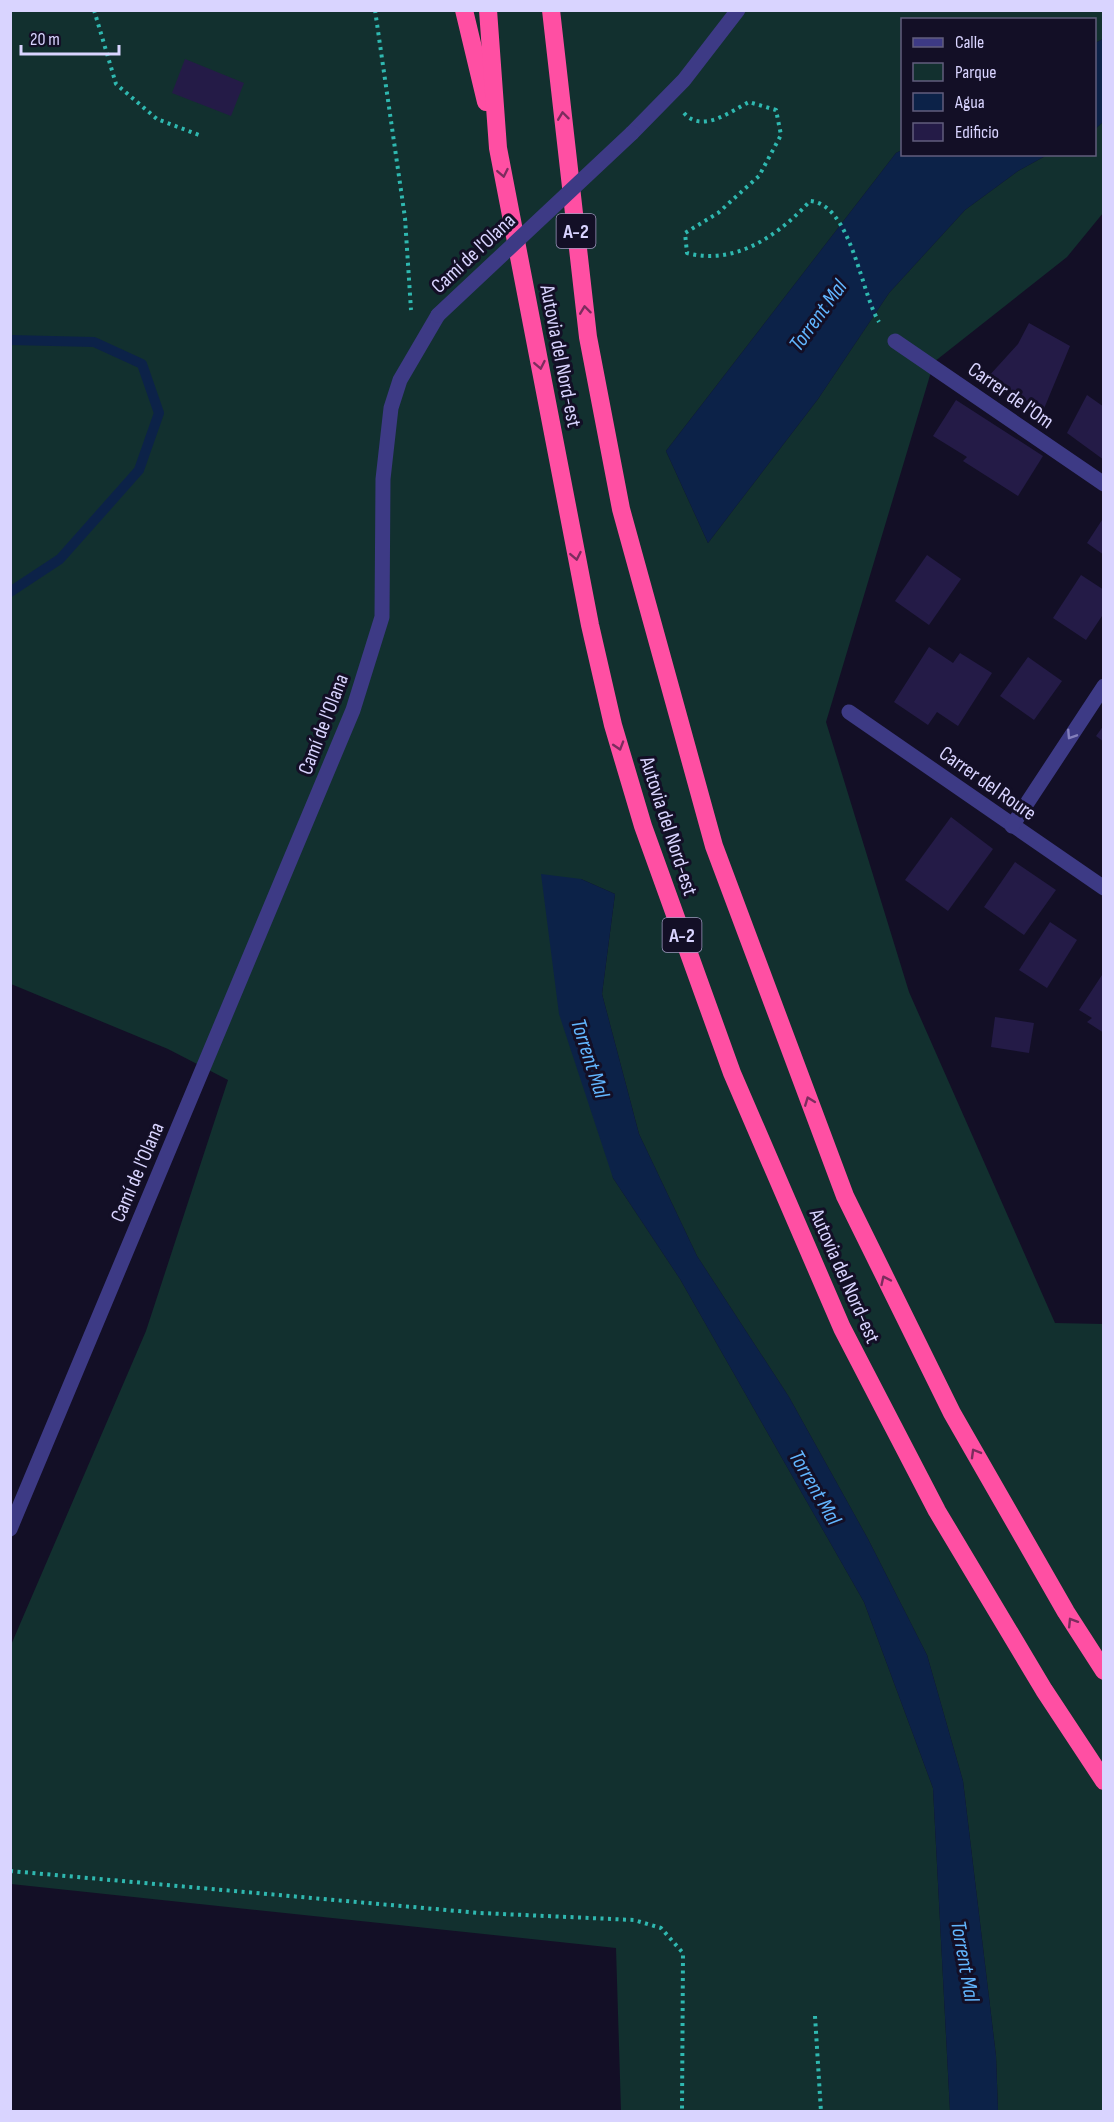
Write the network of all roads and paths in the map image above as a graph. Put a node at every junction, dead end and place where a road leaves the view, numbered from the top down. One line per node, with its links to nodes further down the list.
1 (94, 10): 8 (path)
2 (375, 10): 11 (path)
3 (464, 10): 9 (highway)
4 (488, 10): 9 (highway, Autovia del Nord-est / A-2)
5 (551, 10): 18 (highway, Autovia del Nord-est / A-2, one-way to 5)
6 (738, 10): 7 (street, Camí de l'Olana)
7 (669, 95): 10 (path); 11 (street, Camí de l'Olana, bridge)
8 (199, 135)
9 (498, 148): 19 (highway, Autovia del Nord-est / A-2, one-way to 19)
10 (895, 341): 12 (street, Carrer de l'Om)
11 (414, 352): 17 (street, Camí de l'Olana)
12 (1104, 484)
13 (1104, 686): 15 (street, one-way to 15)
14 (849, 712): 15 (street, Carrer del Roure)
15 (1012, 826): 16 (street, Carrer del Roure)
16 (1104, 888)
17 (10, 1529)
18 (1104, 1671)
19 (1104, 1781)
20 (10, 1871): 22 (path)
21 (814, 2016): 23 (path)
22 (682, 2112)
23 (821, 2112)

